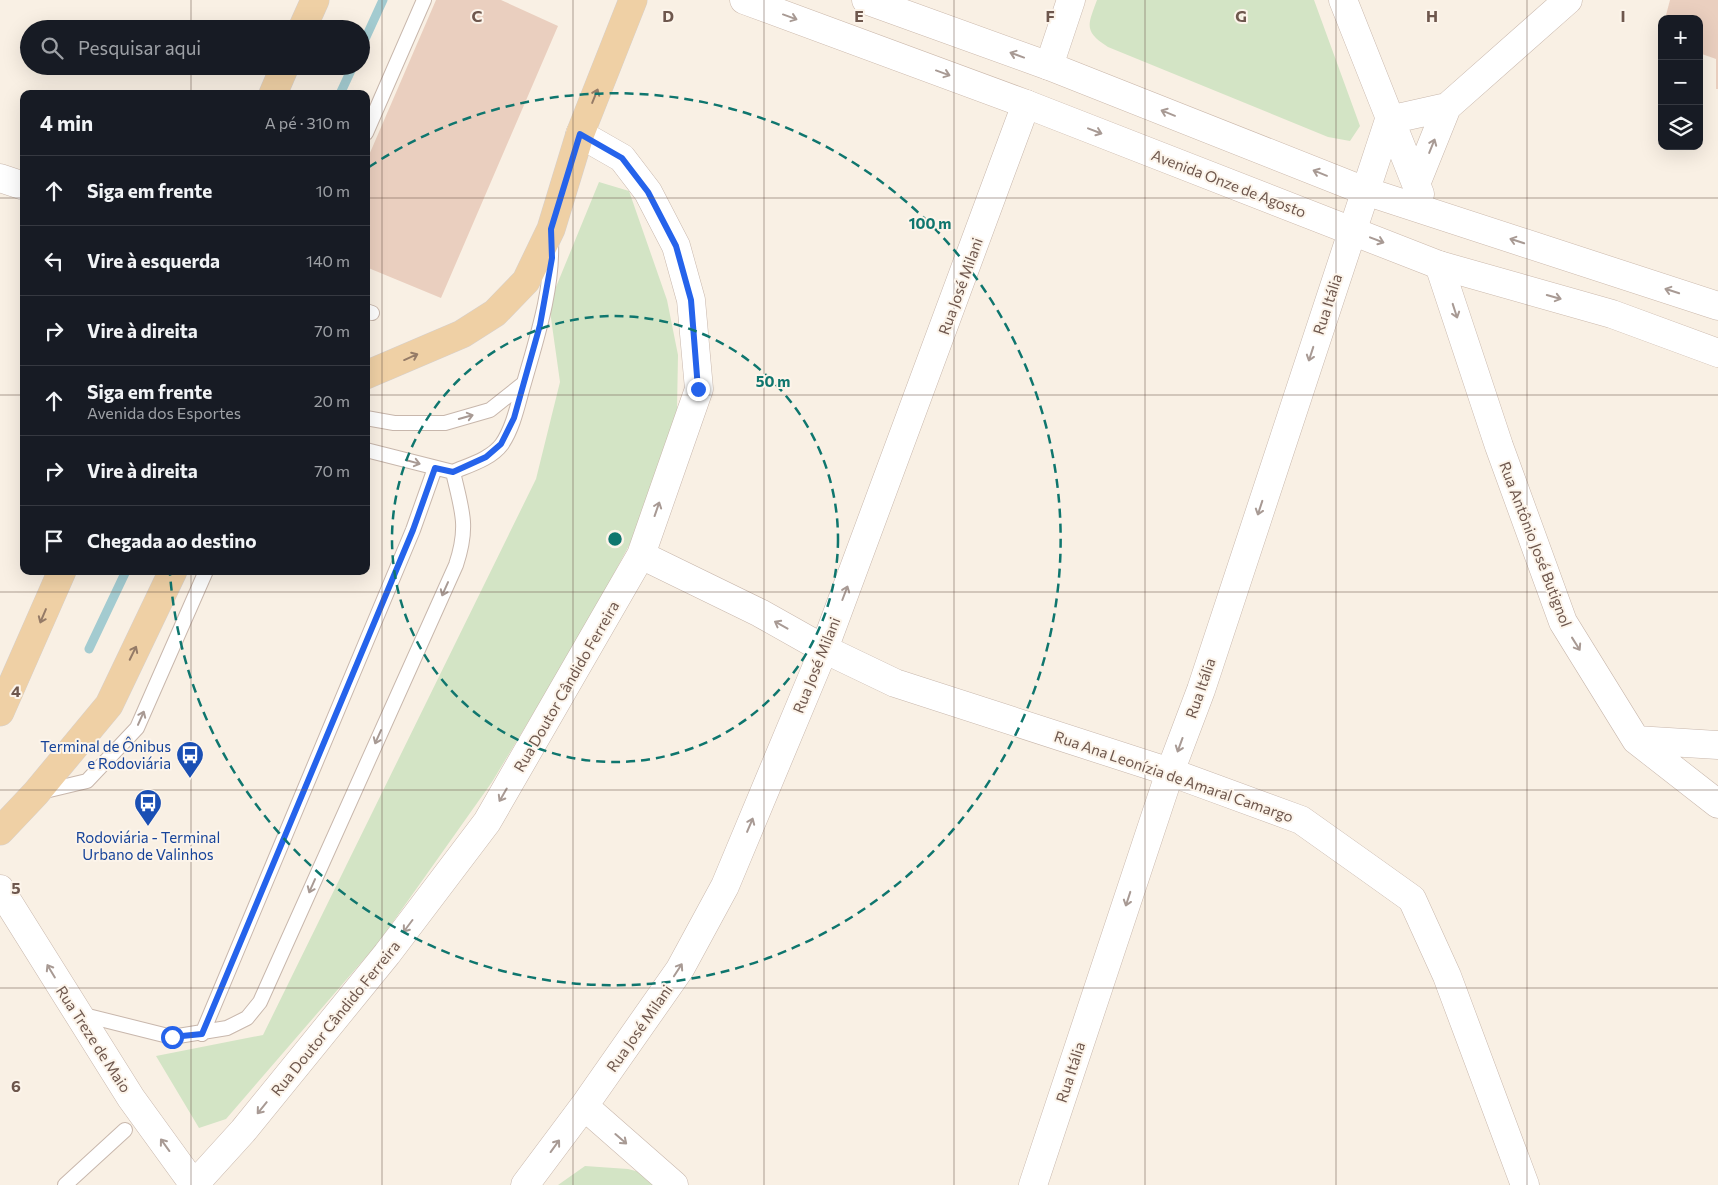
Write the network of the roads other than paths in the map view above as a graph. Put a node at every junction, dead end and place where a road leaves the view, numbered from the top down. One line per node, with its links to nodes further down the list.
1 (314, 0): 9 (main road)
2 (424, 0): 16 (lane)
3 (633, 0): 17 (main road, one-way to 3)
4 (744, 0): 13 (street, Avenida Onze de Agosto, one-way to 13)
5 (866, 0): 10 (street, one-way to 5)
6 (1072, 0): 10 (street)
7 (1343, 0): 15 (street)
8 (1568, 0): 14 (street)
9 (306, 20)
10 (1049, 66): 21 (street, one-way to 10)
11 (281, 75): 12 (main road)
12 (275, 90)
13 (1026, 104): 24 (street, Avenida Onze de Agosto, one-way to 24); 38 (street, Rua José Milani, one-way to 13)
14 (1447, 107): 15 (street); 19 (street, one-way to 14)
15 (1389, 120): 19 (street); 21 (street, Rua Itália)
16 (370, 124)
17 (580, 134): 23 (main road); 34 (street, Rua Doutor Cândido Ferreira, one-way to 17)
18 (0, 178): 20 (street)
19 (1416, 184): 22 (street)
20 (20, 185)
21 (1365, 191): 22 (street); 24 (street, Rua Itália)
22 (1426, 212): 26 (street, one-way to 22)
23 (551, 229): 28 (main road, one-way to 23); 29 (lane)
24 (1352, 230): 25 (street, Avenida Onze de Agosto, one-way to 25); 42 (street, Rua Itália, one-way to 42)
25 (1440, 265): 27 (street, Avenida Onze de Agosto, one-way to 27); 40 (street, Rua Antônio José Butignol, one-way to 40)
26 (1718, 306)
27 (1718, 353)
28 (370, 373)
29 (524, 383): 30 (lane, one-way to 29); 33 (lane)
30 (370, 419)
31 (370, 451): 32 (lane, one-way to 32)
32 (435, 468): 33 (lane); 48 (lane)
33 (453, 472): 48 (lane, one-way to 48)
34 (641, 555): 38 (street, Rua Ana Leonízia de Amaral Camargo, one-way to 34); 52 (street, Rua Doutor Cândido Ferreira, one-way to 52)
35 (60, 575): 39 (main road, one-way to 39)
36 (171, 575): 43 (main road, one-way to 36)
37 (204, 575): 43 (lane, one-way to 37)
38 (824, 649): 42 (street, Rua Ana Leonízia de Amaral Camargo); 49 (street, Rua José Milani, one-way to 38)
39 (0, 712)
40 (1636, 740): 41 (street); 44 (street, Rua Antônio José Butignol)
41 (1718, 746)
42 (1170, 772): 55 (street, Rua Itália, one-way to 55); 56 (street, Rua Ana Leonízia de Amaral Camargo)
43 (36, 793): 45 (main road)
44 (1718, 804)
45 (0, 831)
46 (0, 889): 47 (street, Rua Treze de Maio, one-way to 46)
47 (76, 1013): 48 (lane); 52 (street, Rua Treze de Maio, one-way to 47)
48 (202, 1034)
49 (584, 1106): 53 (street, Rua José Milani, one-way to 49); 54 (street, one-way to 54)
50 (125, 1130): 51 (lane)
51 (65, 1185)
52 (194, 1185)
53 (525, 1185)
54 (674, 1185)
55 (1033, 1185)
56 (1525, 1185)

